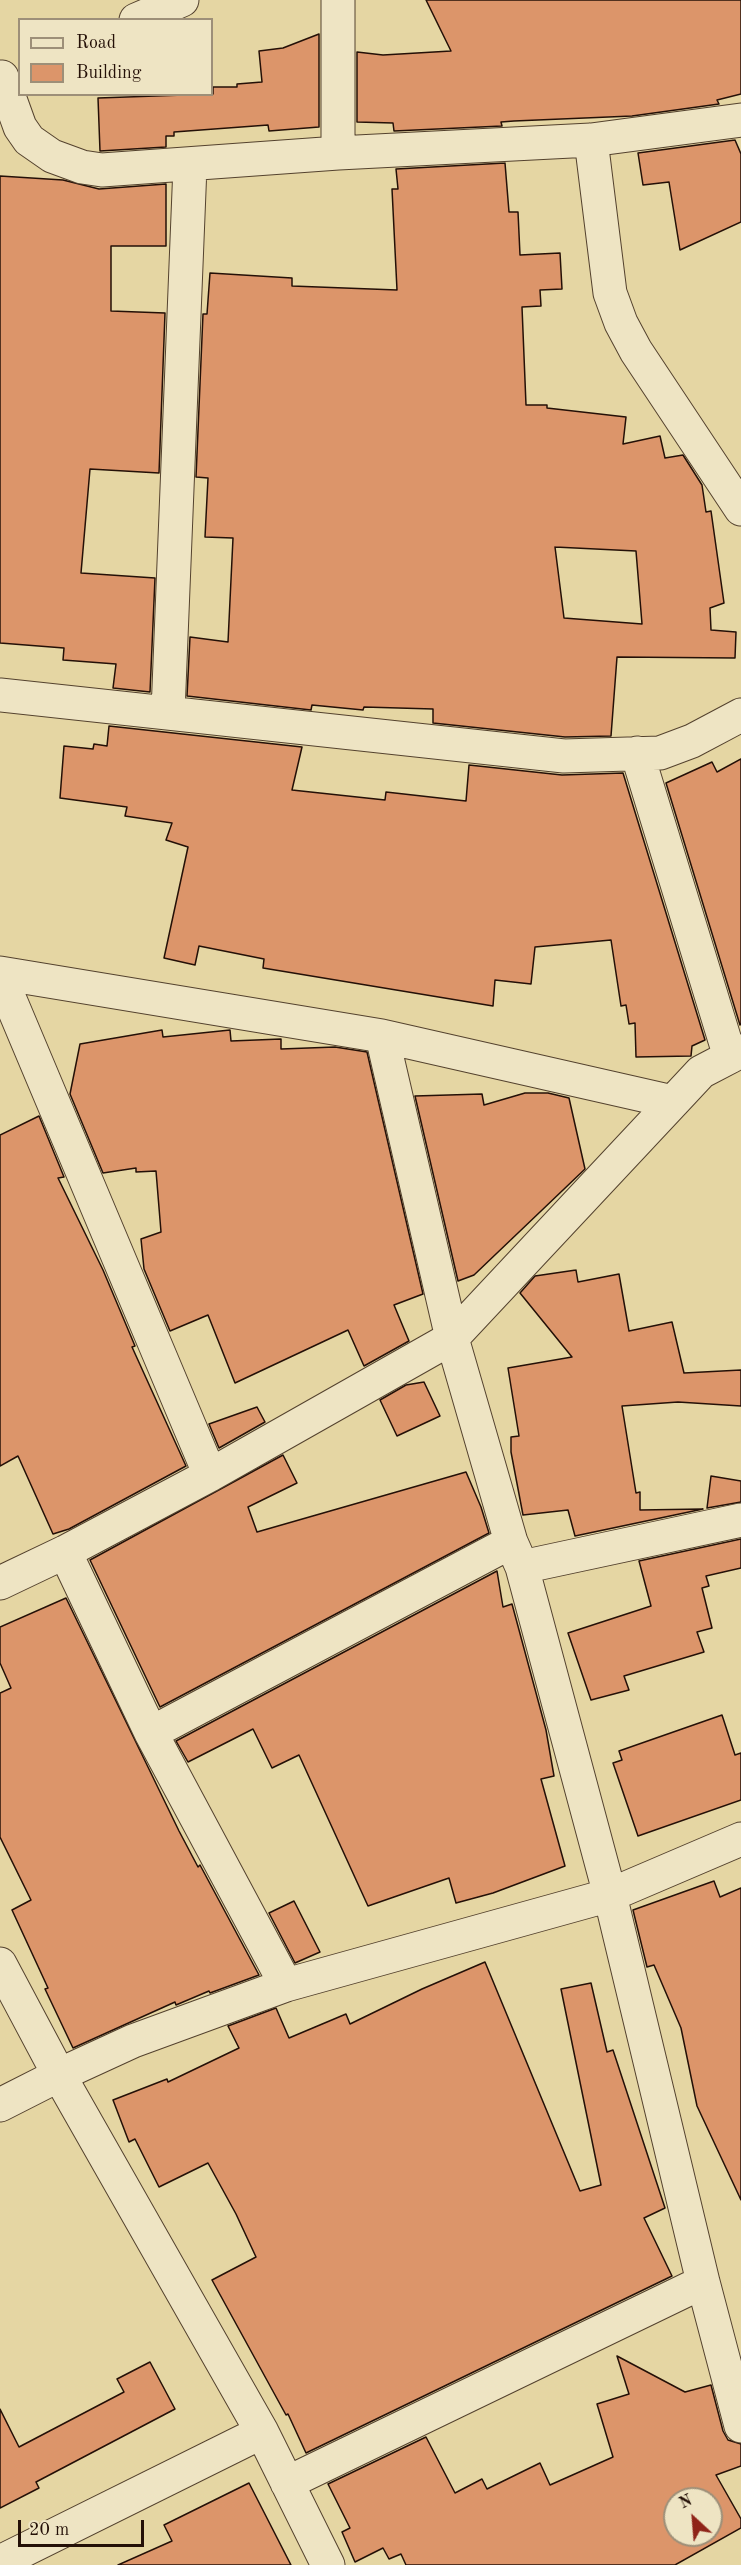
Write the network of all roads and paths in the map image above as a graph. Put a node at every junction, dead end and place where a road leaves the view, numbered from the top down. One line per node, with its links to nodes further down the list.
1 (182, 0): 3 (street)
2 (339, 0): 7 (street)
3 (141, 18)
4 (7, 74): 8 (street)
5 (741, 120): 6 (street)
6 (591, 140): 7 (street); 9 (street)
7 (338, 153): 8 (street)
8 (190, 165): 11 (street)
9 (741, 509)
10 (0, 695): 11 (street)
11 (168, 712): 13 (street)
12 (741, 715): 13 (street)
13 (637, 753): 16 (street)
14 (0, 975): 15 (street); 19 (street)
15 (382, 1036): 17 (street); 18 (street)
16 (735, 1054): 17 (street)
17 (672, 1102): 18 (street)
18 (452, 1338): 19 (street); 22 (street)
19 (210, 1474): 21 (street)
20 (741, 1520): 22 (street)
21 (65, 1552): 23 (street); 24 (street)
22 (516, 1555): 24 (street); 26 (street)
23 (0, 1583)
24 (151, 1733): 28 (street)
25 (741, 1839): 26 (street)
26 (610, 1895): 28 (street); 31 (street)
27 (0, 1964): 29 (street)
28 (286, 1985): 29 (street)
29 (59, 2074): 30 (street); 33 (street)
30 (0, 2105)
31 (703, 2282): 32 (street); 34 (street)
32 (741, 2426)
33 (262, 2432): 34 (street); 35 (street)
34 (287, 2483): 36 (street)
35 (0, 2562)
36 (328, 2565)

